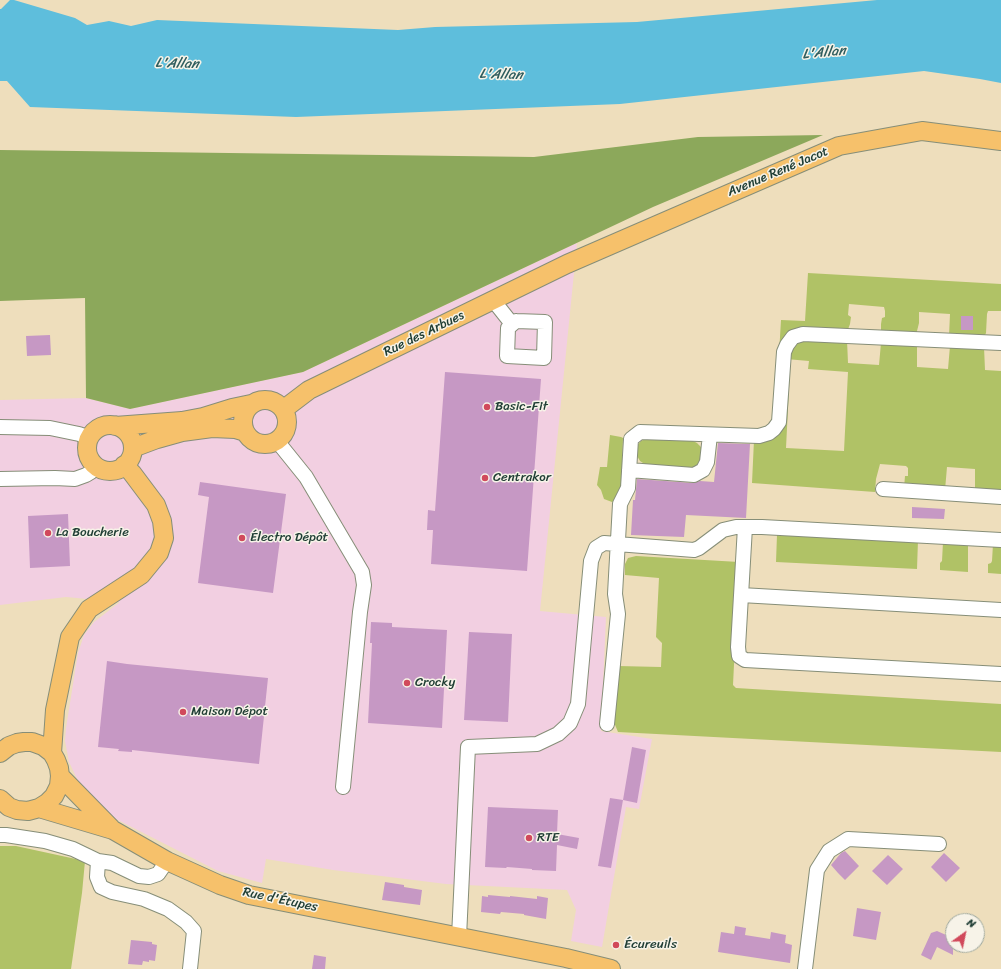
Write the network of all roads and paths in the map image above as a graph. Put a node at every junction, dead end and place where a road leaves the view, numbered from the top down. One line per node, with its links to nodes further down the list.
1 (1001, 141): 2 (main road, Avenue René Jacot)
2 (567, 264): 3 (main road, Rue des Arbues)
3 (493, 300): 4 (street); 7 (main road, Rue des Arbues)
4 (512, 324)
5 (1001, 343): 11 (street)
6 (252, 404): 7 (main road); 8 (main road); 10 (main road)
7 (284, 409): 13 (main road)
8 (115, 426): 12 (main road); 14 (main road)
9 (2, 427): 12 (street)
10 (245, 432): 13 (main road); 14 (main road)
11 (710, 435): 17 (street); 17 (street)
12 (90, 438): 15 (main road)
13 (277, 441): 34 (street)
14 (133, 448): 16 (main road)
15 (96, 465): 16 (main road); 18 (street)
16 (124, 465): 27 (main road)
17 (629, 470): 23 (street)
18 (0, 479)
19 (883, 489): 20 (street)
20 (1001, 497)
21 (745, 527): 22 (street); 23 (street); 24 (street)
22 (1001, 540)
23 (617, 544): 28 (street); 43 (street)
24 (741, 595): 25 (street); 26 (street)
25 (1001, 610)
26 (1001, 674)
27 (55, 710): 30 (main road); 32 (main road)
28 (607, 724)
29 (0, 737): 30 (main road)
30 (24, 742): 31 (main road); 32 (main road)
31 (0, 753)
32 (52, 753): 33 (main road)
33 (60, 776): 36 (main road); 38 (main road, Rue d'Étupes)
34 (343, 787)
35 (0, 799): 37 (main road)
36 (39, 808): 37 (main road); 38 (main road, Rue d'Étupes)
37 (9, 811)
38 (113, 830): 42 (main road, Rue d'Étupes)
39 (0, 835): 41 (street)
40 (938, 844): 46 (street)
41 (98, 861): 42 (street); 44 (street)
42 (167, 861): 43 (main road, Rue d'Étupes)
43 (459, 936): 45 (main road, Rue d'Étupes)
44 (190, 969)
45 (611, 969)
46 (805, 969)

